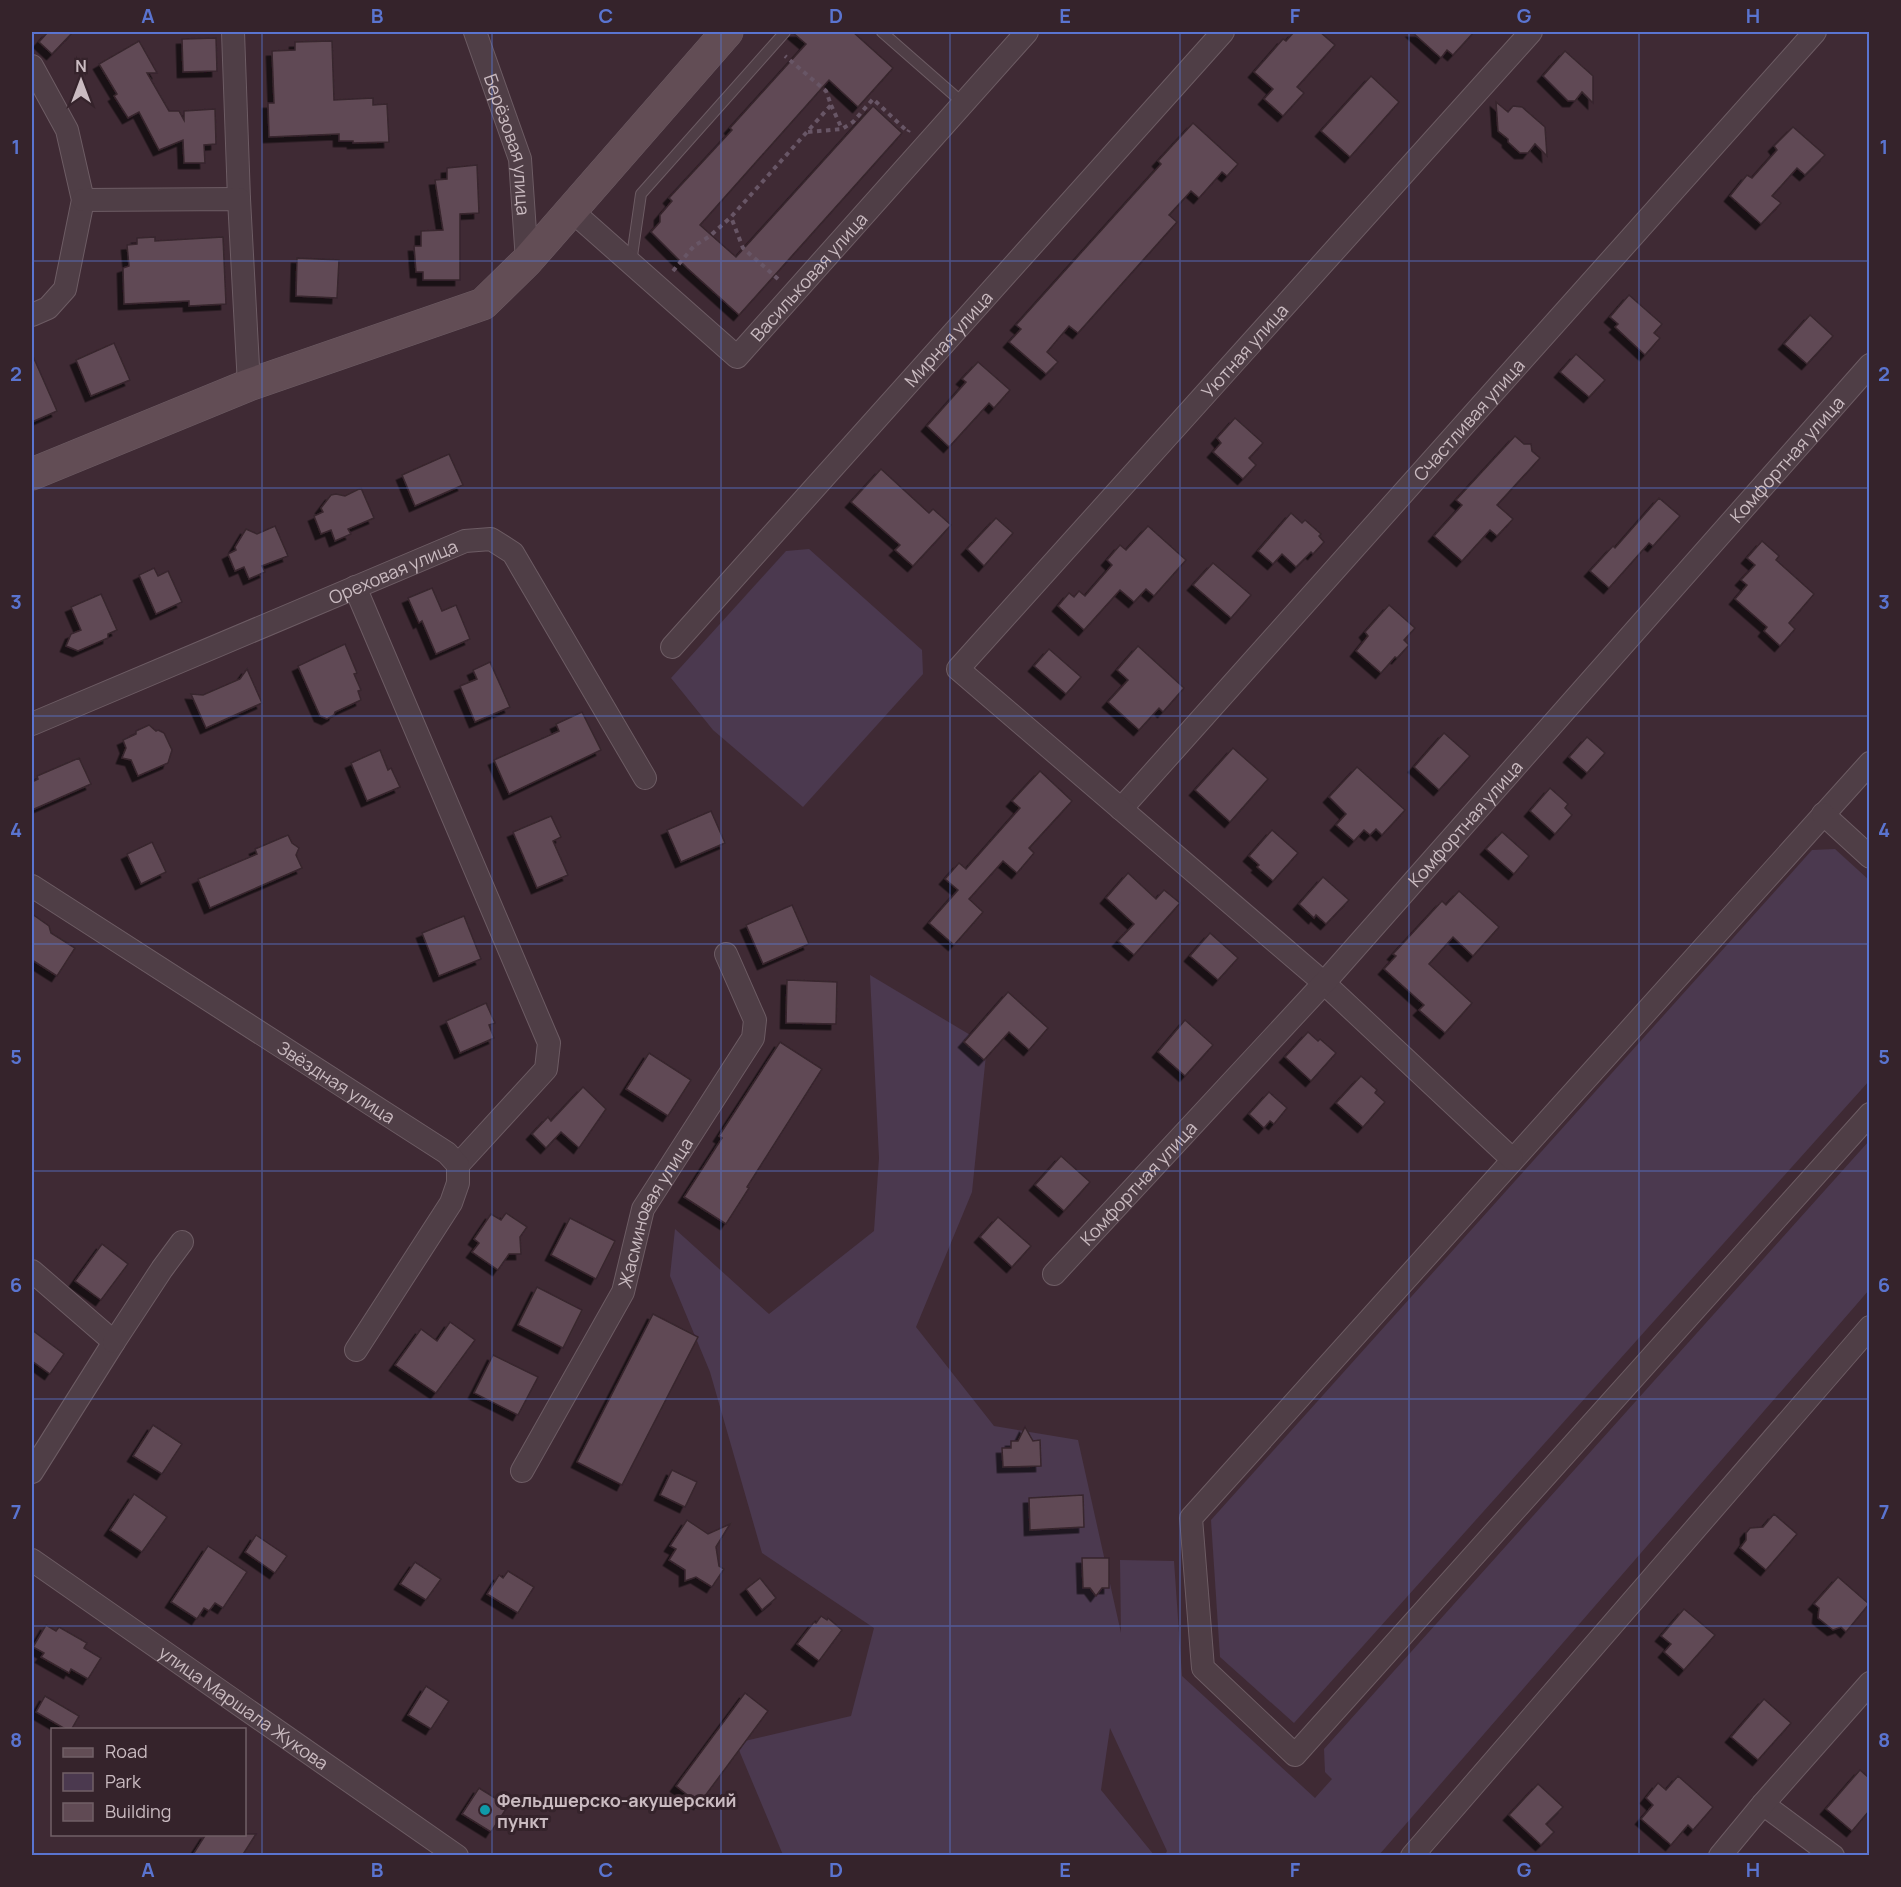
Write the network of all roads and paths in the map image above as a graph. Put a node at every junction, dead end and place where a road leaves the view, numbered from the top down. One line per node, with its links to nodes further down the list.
1 (233, 32): 17 (street)
2 (474, 32): 21 (street, Берёзовая улица)
3 (727, 32): 19 (street)
4 (785, 32): 10 (lane)
5 (882, 32): 12 (lane)
6 (1027, 32): 12 (street, Васильковая улица)
7 (1223, 32): 30 (street, Мирная улица)
8 (1531, 32): 34 (street, Уютная улица)
9 (1815, 32): 34 (street, Счастливая улица)
10 (773, 45): 13 (path); 22 (lane)
11 (32, 66): 18 (street)
12 (963, 104): 16 (street, Васильковая улица)
13 (831, 105): 14 (path); 15 (path)
14 (842, 129): 15 (path); 16 (path)
15 (807, 132): 20 (path)
16 (938, 132): 24 (street, Васильковая улица)
17 (239, 199): 18 (street); 27 (street)
18 (83, 200): 25 (street)
19 (572, 211): 21 (street); 22 (street, Васильковая улица)
20 (731, 217): 23 (path); 24 (path)
21 (527, 261): 27 (street)
22 (631, 263): 23 (street, Васильковая улица)
23 (659, 288): 24 (street, Васильковая улица)
24 (794, 294)
25 (32, 315)
26 (1869, 365): 39 (street, Комфортная улица)
27 (249, 385): 28 (street)
28 (32, 474)
29 (355, 587): 31 (street, Ореховая улица); 33 (street, Ореховая улица); 42 (street)
30 (672, 647)
31 (32, 724)
32 (1869, 762): 35 (street)
33 (645, 778)
34 (1122, 809): 39 (street)
35 (1823, 814): 36 (street); 41 (street)
36 (1869, 857)
37 (32, 886): 42 (street, Звёздная улица)
38 (726, 954): 50 (street, Жасминовая улица)
39 (1324, 983): 41 (street); 45 (street, Комфортная улица)
40 (1869, 1113): 41 (street)
41 (1512, 1159)
42 (459, 1165): 48 (street)
43 (183, 1242): 47 (street)
44 (32, 1271): 47 (street)
45 (1054, 1274)
46 (1869, 1327): 55 (street)
47 (114, 1342): 49 (street)
48 (356, 1350)
49 (32, 1472)
50 (522, 1472)
51 (32, 1560): 54 (street, улица Маршала Жукова)
52 (1869, 1683): 53 (street)
53 (1763, 1804): 56 (street); 57 (street)
54 (457, 1856)
55 (1412, 1856)
56 (1720, 1856)
57 (1833, 1856)

